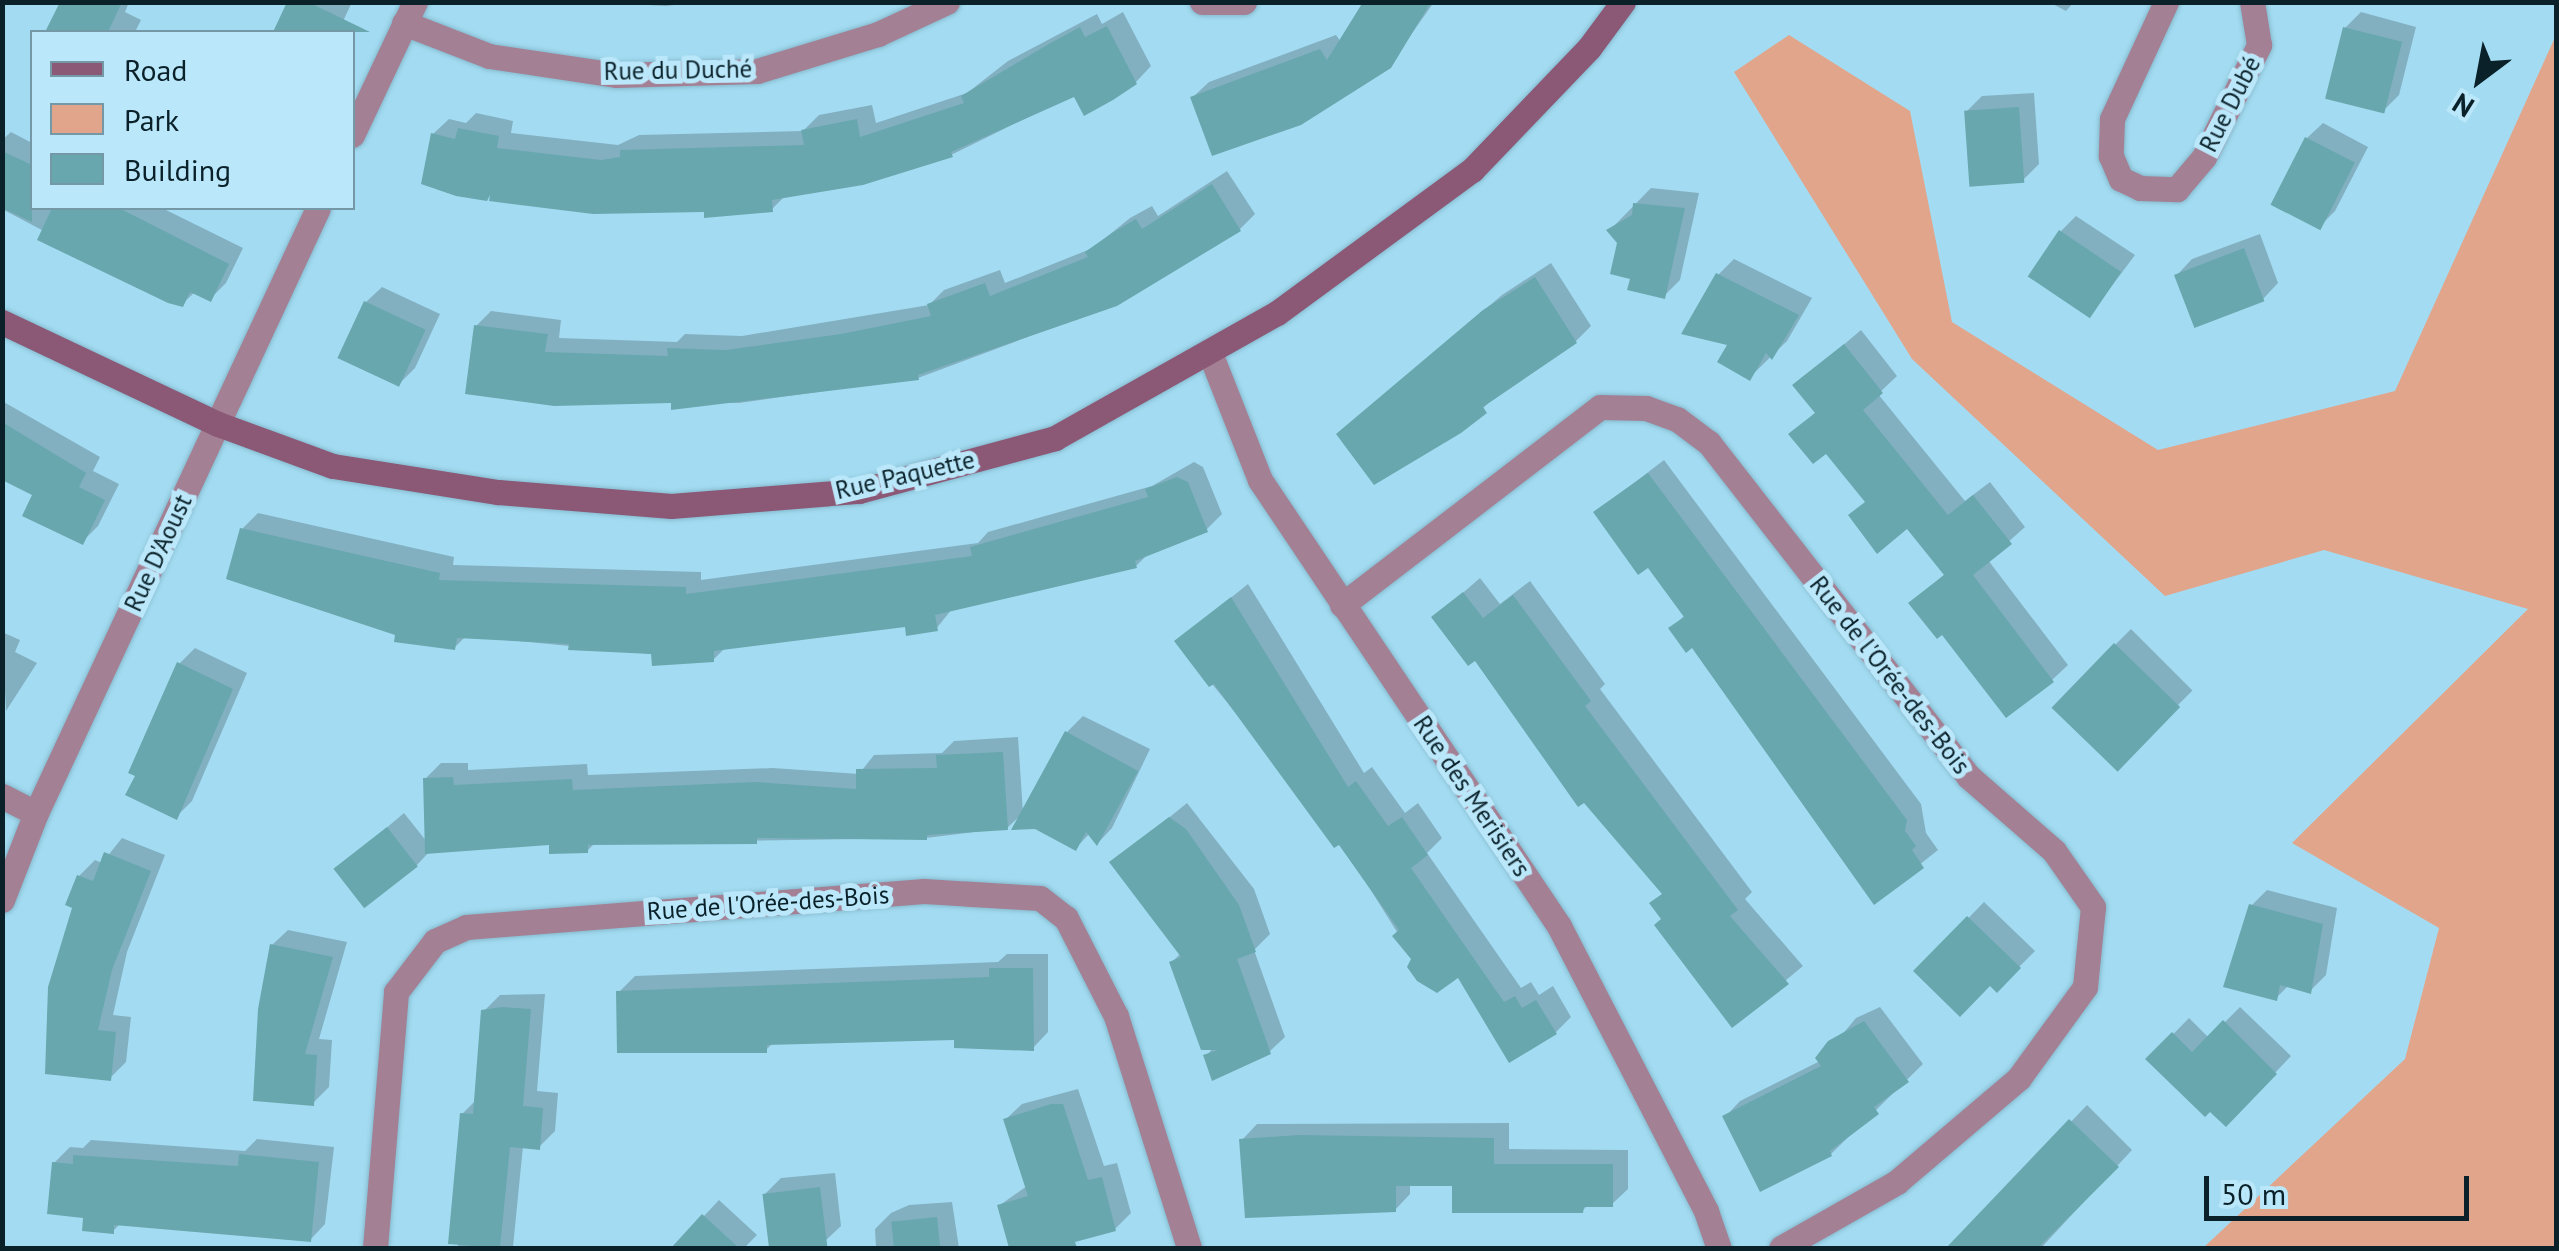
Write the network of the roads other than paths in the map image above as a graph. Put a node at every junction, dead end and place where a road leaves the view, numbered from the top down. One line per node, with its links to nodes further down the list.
1 (947, 2): 7 (street, Rue du Duché)
2 (1202, 2): 3 (street)
3 (1244, 2)
4 (1622, 2): 11 (street, Rue Paquette)
5 (2166, 2): 6 (street, Rue Dubé)
6 (2252, 2)
7 (410, 13): 8 (street)
8 (355, 128)
9 (317, 210): 12 (street, Rue D'Aoust)
10 (2, 322): 12 (street, Rue Paquette)
11 (1210, 354): 12 (street, Rue Paquette); 13 (street, Rue des Merisiers)
12 (218, 424): 15 (street, Rue D'Aoust)
13 (1342, 605): 19 (street, Rue des Merisiers); 20 (street, Rue de l'Orée-des-Bois)
14 (2, 796): 15 (street)
15 (36, 813): 16 (street, Rue D'Aoust)
16 (2, 900)
17 (375, 1248): 18 (street, Rue de l'Orée-des-Bois)
18 (1189, 1248)
19 (1719, 1248)
20 (1781, 1248)

